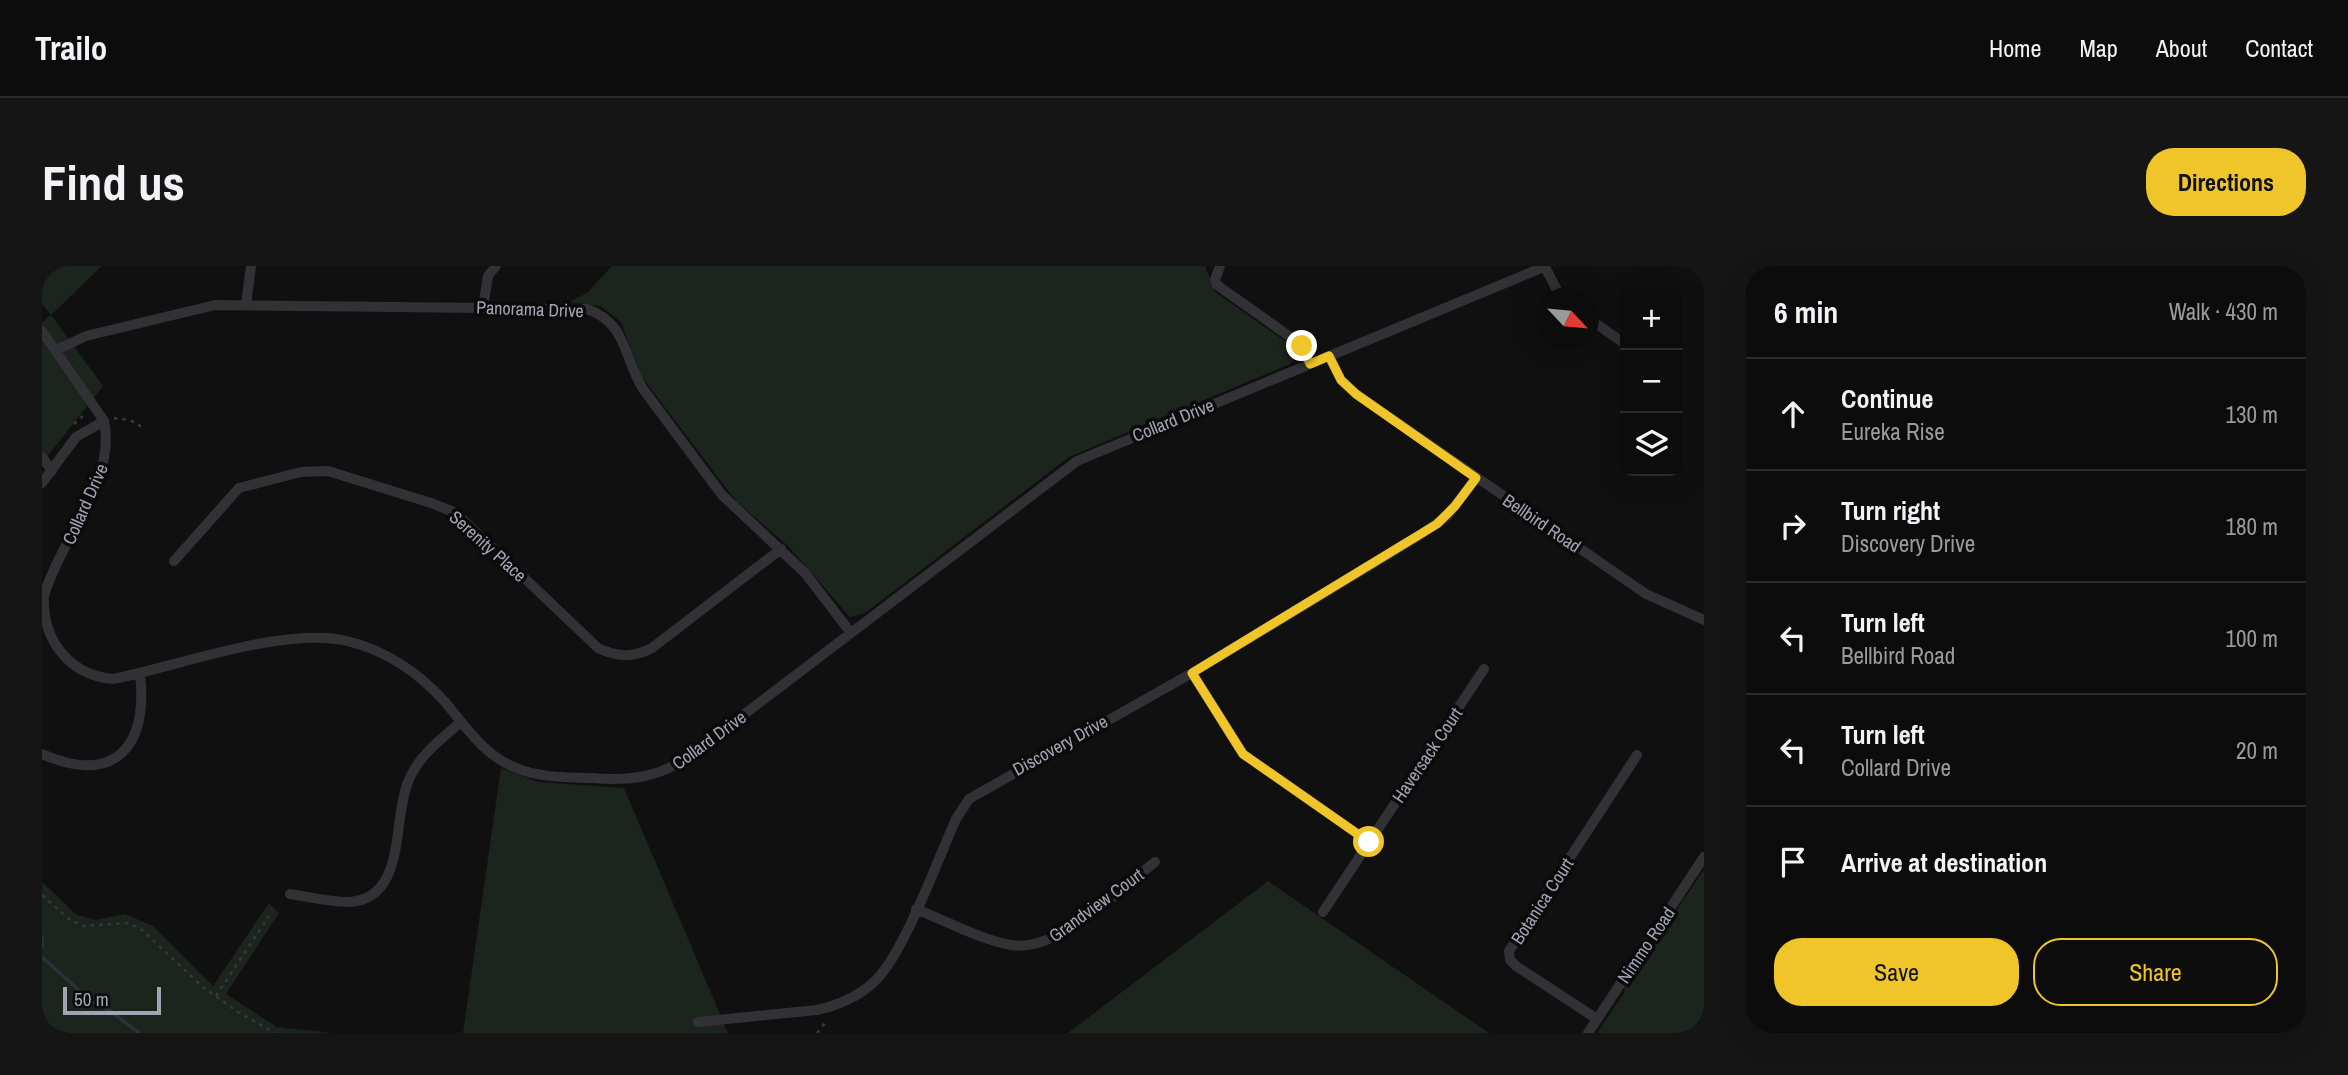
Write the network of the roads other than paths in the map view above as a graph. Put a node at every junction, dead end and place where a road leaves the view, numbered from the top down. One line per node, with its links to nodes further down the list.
1 (251, 266): 6 (street)
2 (496, 266): 7 (street)
3 (1220, 266): 13 (street)
4 (1546, 266): 5 (street); 12 (street, Collard Drive)
5 (1556, 287)
6 (246, 305): 7 (street, Panorama Drive); 11 (street, Panorama Drive)
7 (483, 307): 19 (street, Panorama Drive)
8 (1599, 326): 10 (street)
9 (42, 331): 11 (street)
10 (1620, 340)
11 (56, 350): 14 (street)
12 (1329, 356): 13 (street, Collard Drive); 17 (street, Bellbird Road)
13 (1310, 364): 22 (street, Collard Drive)
14 (104, 421): 16 (street); 25 (street, Collard Drive)
15 (42, 457): 16 (street)
16 (52, 471): 18 (street)
17 (1476, 478): 21 (street, Bellbird Road); 24 (street, Discovery Drive)
18 (42, 483)
19 (781, 549): 20 (street, Serenity Place); 22 (street, Panorama Drive)
20 (174, 561)
21 (1704, 620)
22 (851, 633): 26 (street, Collard Drive)
23 (1484, 669): 29 (street, Haversack Court)
24 (1192, 673): 29 (street); 33 (street, Discovery Drive)
25 (140, 674): 26 (street, Collard Drive); 27 (street)
26 (461, 722): 32 (street)
27 (42, 754)
28 (1637, 755): 35 (street, Botanica Court)
29 (1369, 842): 34 (street, Haversack Court)
30 (1704, 857): 35 (street, Nimmo Road)
31 (1155, 862): 33 (street, Grandview Court)
32 (290, 894)
33 (916, 909): 36 (street, Discovery Drive)
34 (1323, 912)
35 (1597, 1019): 37 (street, Nimmo Road)
36 (698, 1022)
37 (1588, 1033)

